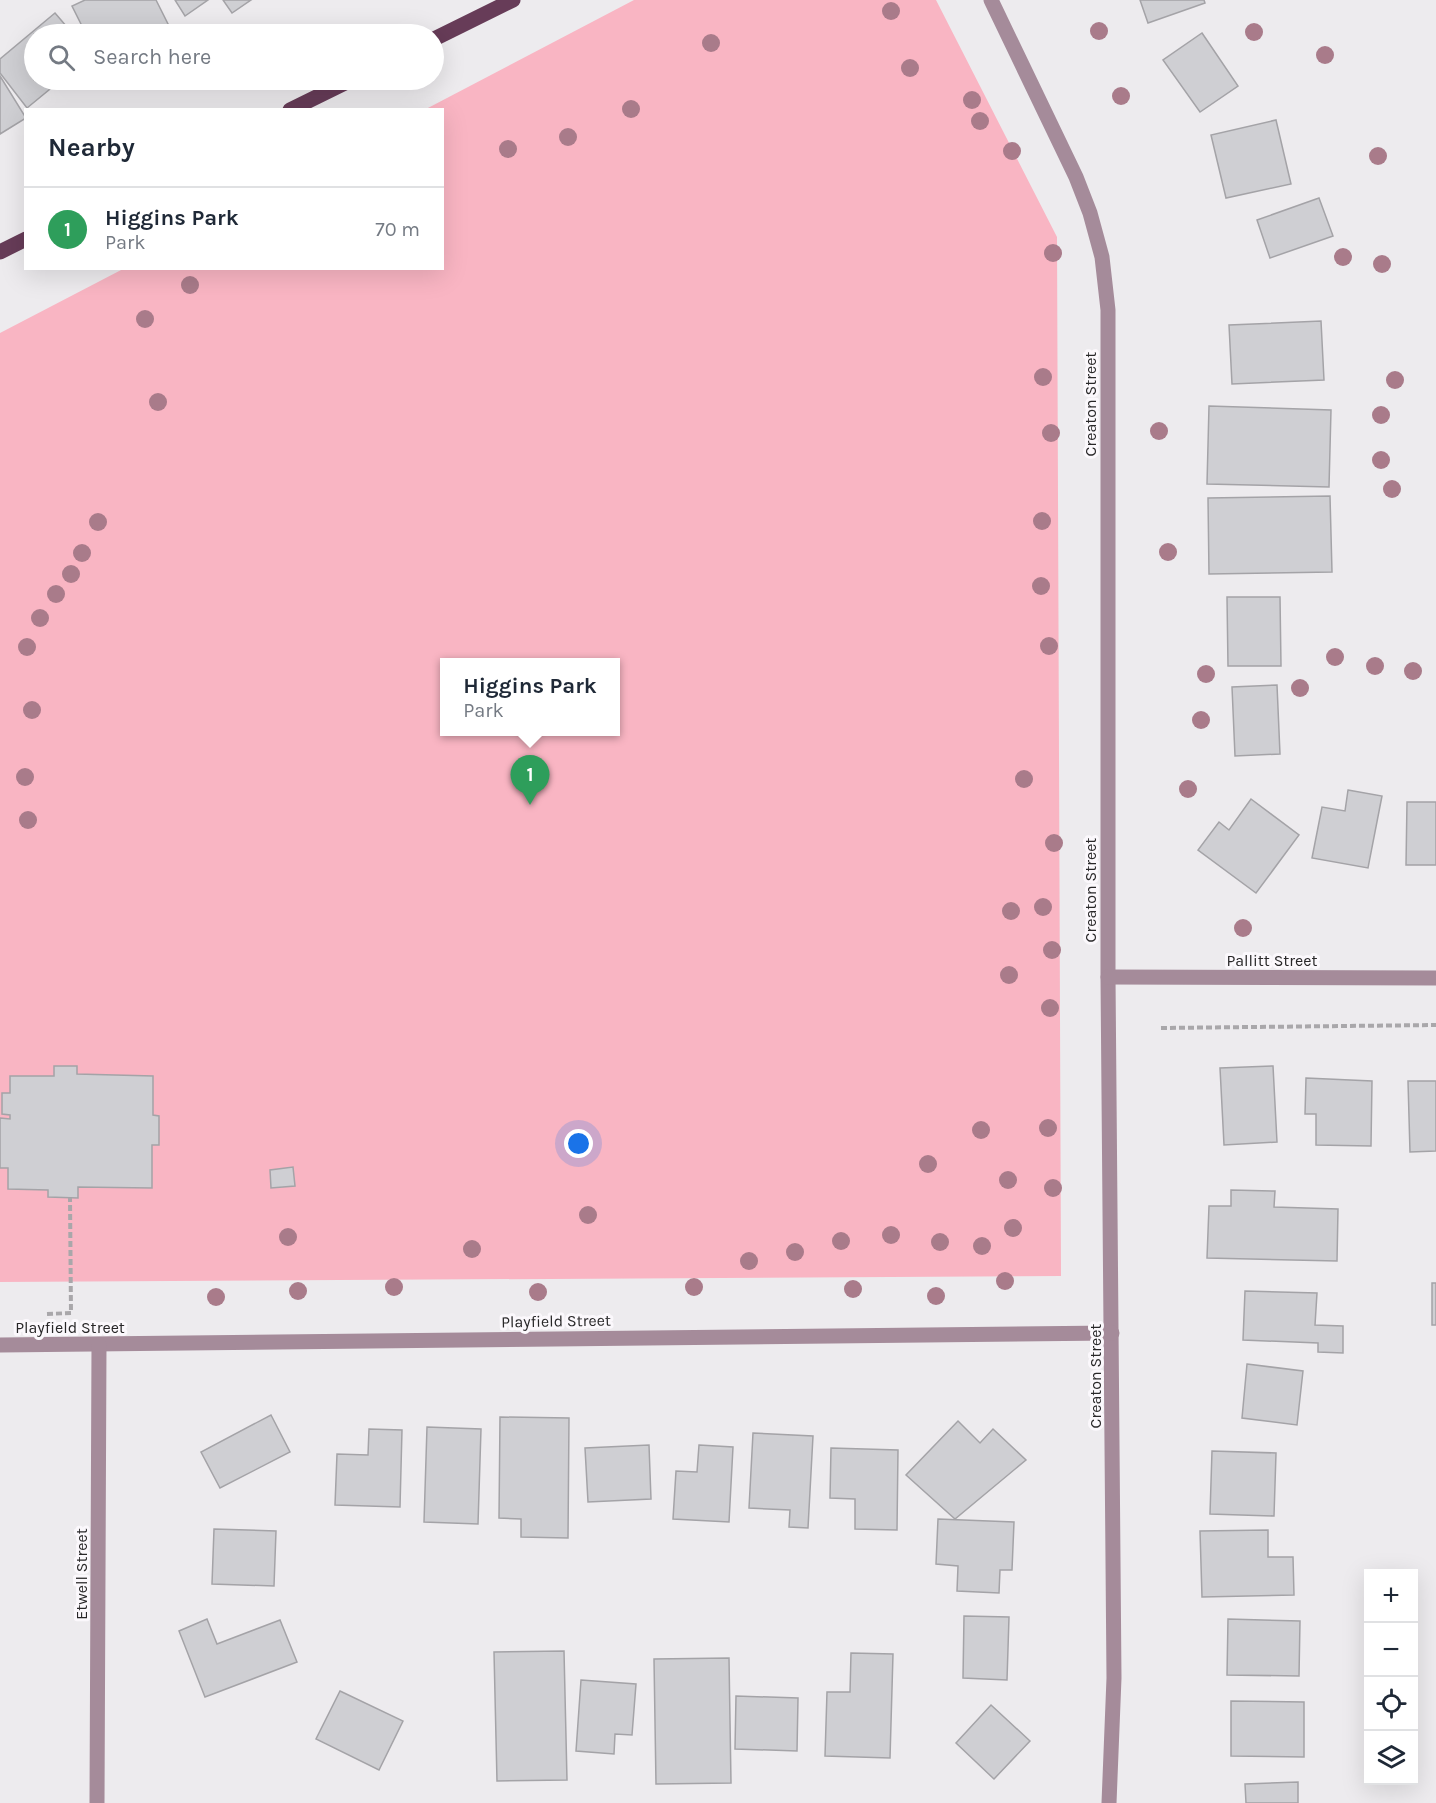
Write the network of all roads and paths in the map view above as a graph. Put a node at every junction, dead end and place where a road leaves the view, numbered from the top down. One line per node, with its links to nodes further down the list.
1 (991, 0): 8 (street, Creaton Street)
2 (503, 2): 3 (main road)
3 (444, 34)
4 (331, 90): 5 (main road)
5 (294, 108)
6 (24, 240): 7 (main road)
7 (0, 252)
8 (1108, 977): 9 (street, Pallitt Street); 14 (street, Creaton Street)
9 (1436, 978)
10 (1436, 1025): 11 (path)
11 (1161, 1028)
12 (70, 1198): 13 (path)
13 (47, 1314)
14 (1112, 1333): 16 (street, Playfield Street); 18 (street, Creaton Street)
15 (0, 1345): 16 (street, Playfield Street)
16 (99, 1345): 17 (street, Etwell Street)
17 (97, 1803)
18 (1108, 1803)

